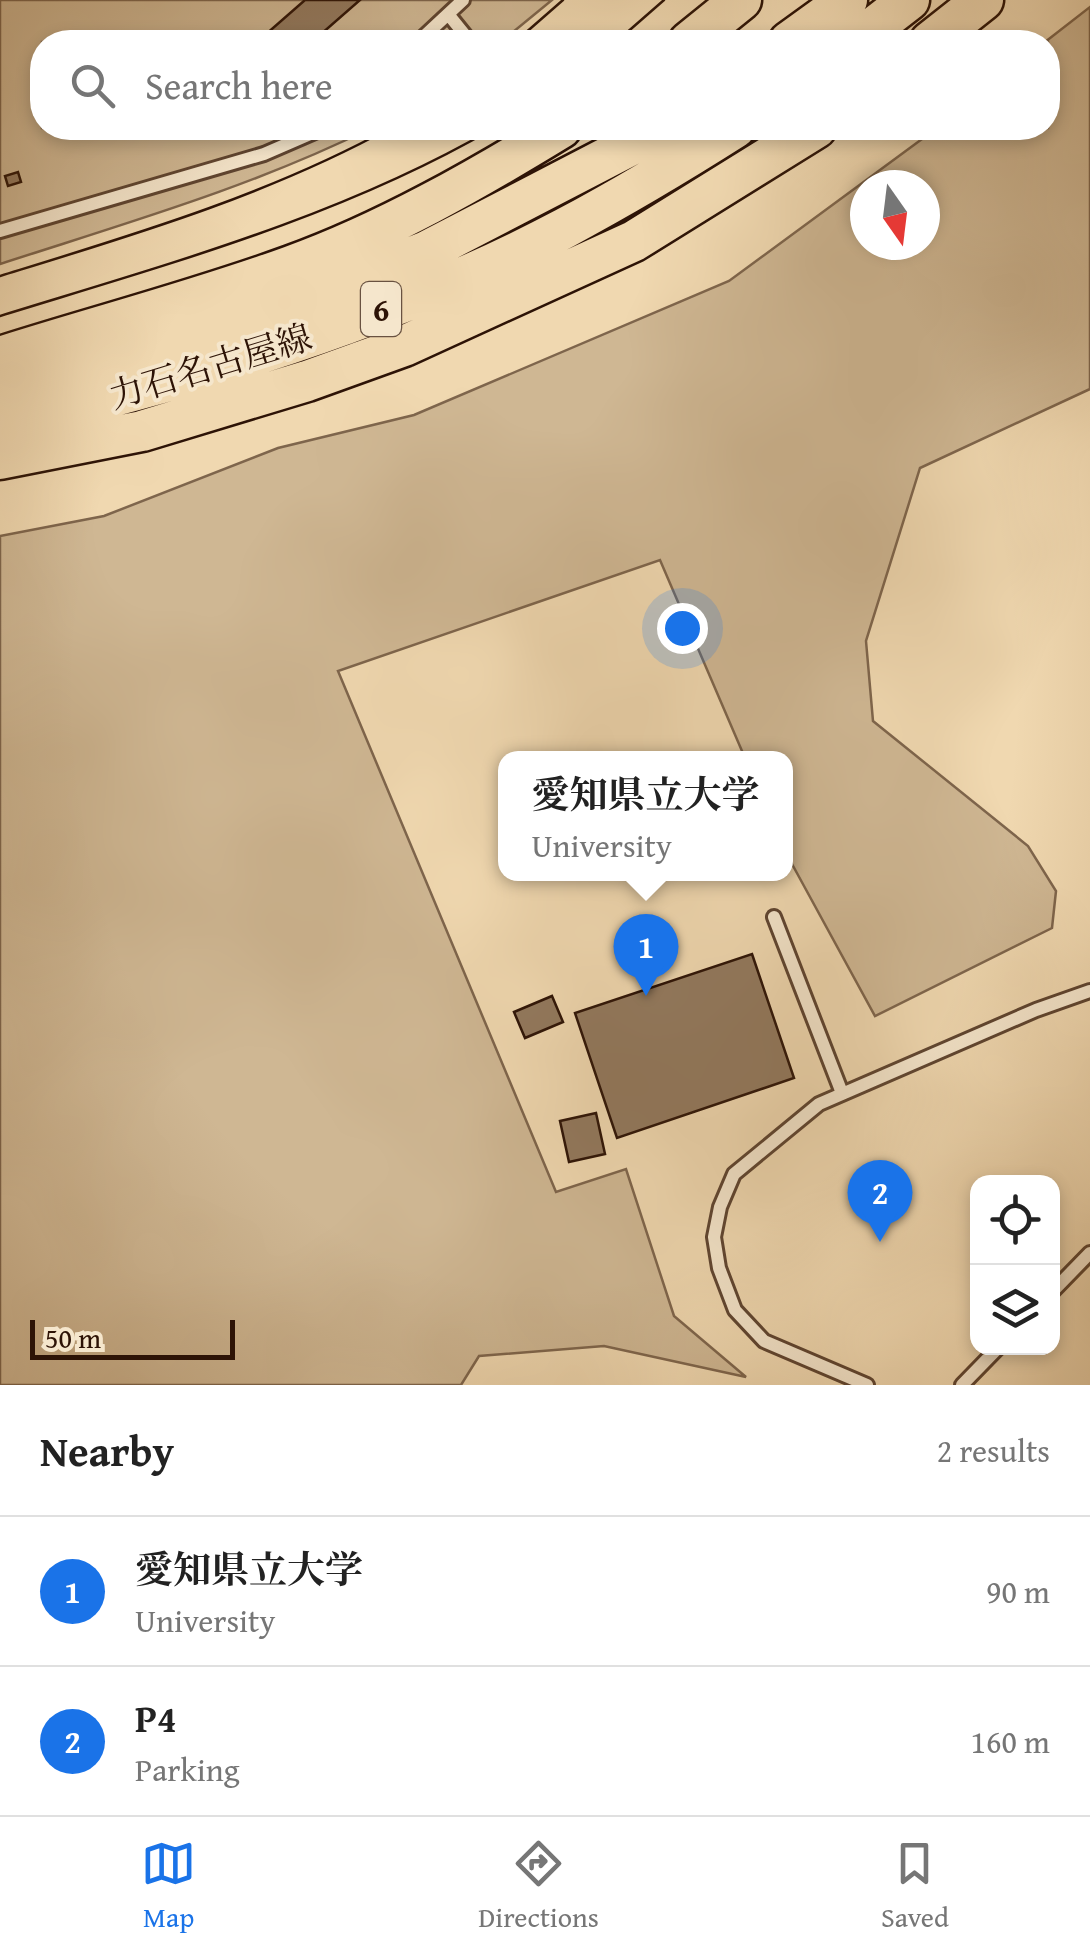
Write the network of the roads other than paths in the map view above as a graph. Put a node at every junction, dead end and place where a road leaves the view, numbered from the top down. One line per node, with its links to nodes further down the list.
1 (463, 0): 6 (lane)
2 (741, 0): 9 (main road)
3 (846, 0): 10 (main road)
4 (909, 0): 11 (main road)
5 (983, 0): 12 (main road)
6 (448, 14): 7 (lane); 8 (lane)
7 (431, 30)
8 (461, 30)
9 (704, 30)
10 (805, 30)
11 (870, 30)
12 (945, 30)
13 (296, 140): 18 (lane)
14 (542, 140): 19 (main road, 6)
15 (641, 140): 20 (main road, 力石名古屋線 / 6)
16 (715, 140): 21 (main road, 力石名古屋線 / 6)
17 (797, 140): 22 (main road, 6)
18 (0, 231)
19 (0, 356)
20 (0, 390)
21 (0, 425)
22 (0, 459)
23 (774, 917): 25 (lane)
24 (1090, 991): 25 (lane)
25 (842, 1093): 29 (lane)
26 (1090, 1253): 27 (lane)
27 (1060, 1284)
28 (991, 1355): 30 (lane)
29 (867, 1385)
30 (962, 1385)

